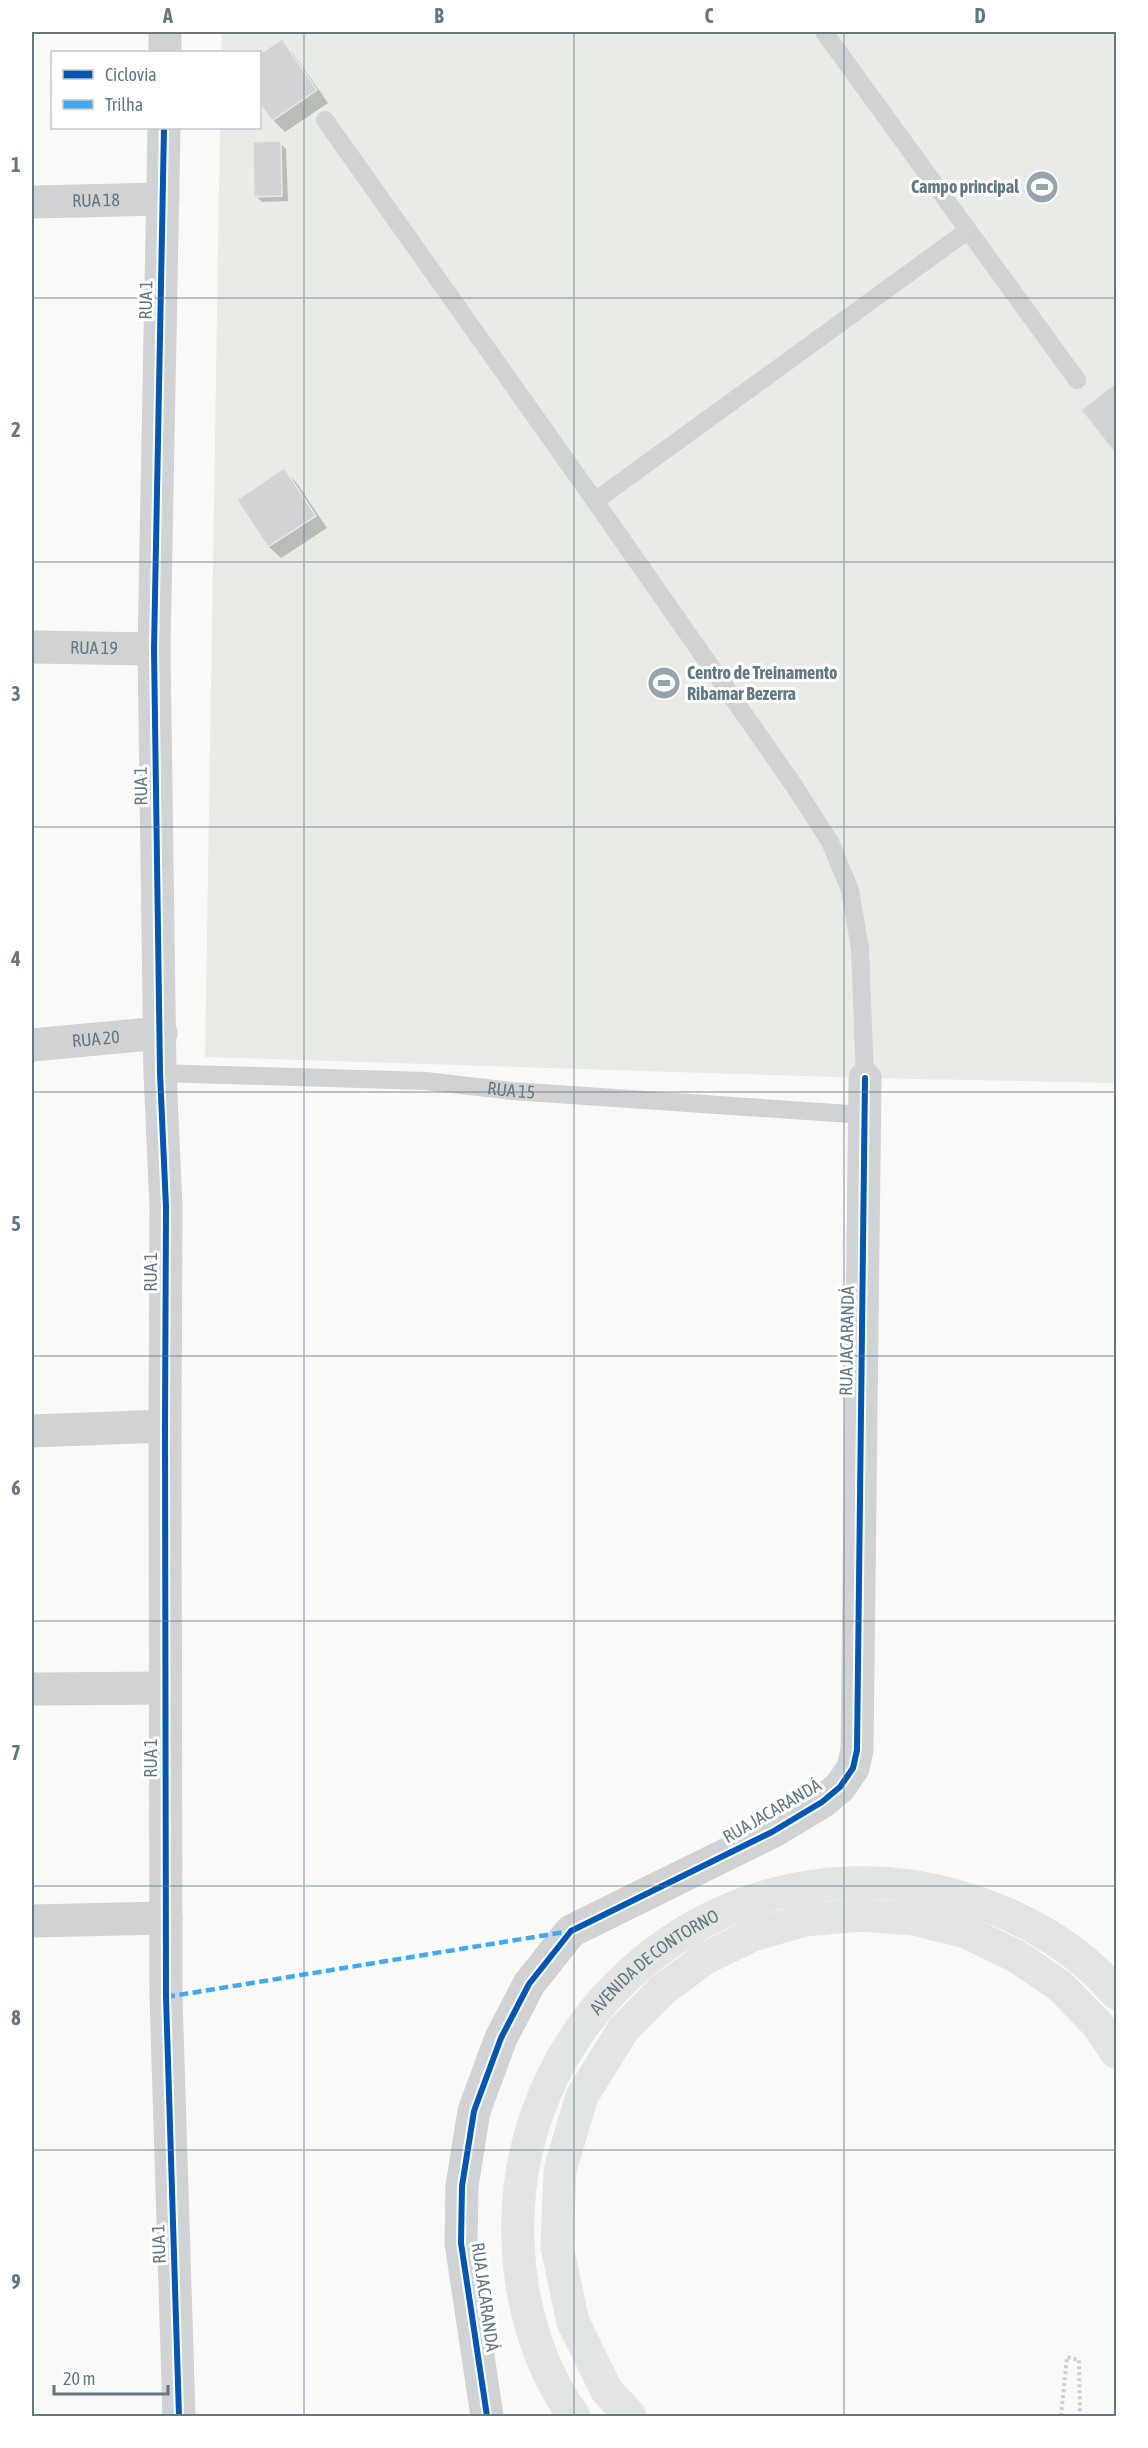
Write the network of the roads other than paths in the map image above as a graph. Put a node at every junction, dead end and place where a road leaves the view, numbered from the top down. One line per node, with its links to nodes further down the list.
1 (165, 32): 3 (street)
2 (824, 32): 8 (lane)
3 (165, 51)
4 (325, 120): 10 (lane)
5 (164, 129): 6 (street, RUA 1)
6 (163, 199): 7 (street, RUA 18); 12 (street, RUA 1)
7 (32, 202)
8 (967, 231): 9 (lane); 10 (lane)
9 (1077, 380)
10 (596, 501): 16 (lane)
11 (32, 647): 12 (street, RUA 19)
12 (154, 649): 13 (street, RUA 1)
13 (160, 1034): 14 (street, RUA 20); 15 (street, RUA 1)
14 (32, 1044)
15 (160, 1073): 17 (lane, RUA 15); 18 (street, RUA 1)
16 (865, 1078): 17 (street, RUA JACARANDÁ)
17 (865, 1115): 27 (street, RUA JACARANDÁ)
18 (165, 1426): 19 (street); 20 (street, RUA 1)
19 (32, 1431)
20 (165, 1688): 21 (street); 22 (street, RUA 1)
21 (32, 1689)
22 (166, 1918): 23 (street); 26 (street, RUA 1)
23 (32, 1921)
24 (1116, 1993): 28 (main road, AVENIDA DE CONTORNO)
25 (1116, 2052): 29 (main road, AVENIDA DE CONTORNO)
26 (179, 2416)
27 (487, 2416)
28 (574, 2416)
29 (630, 2416)

